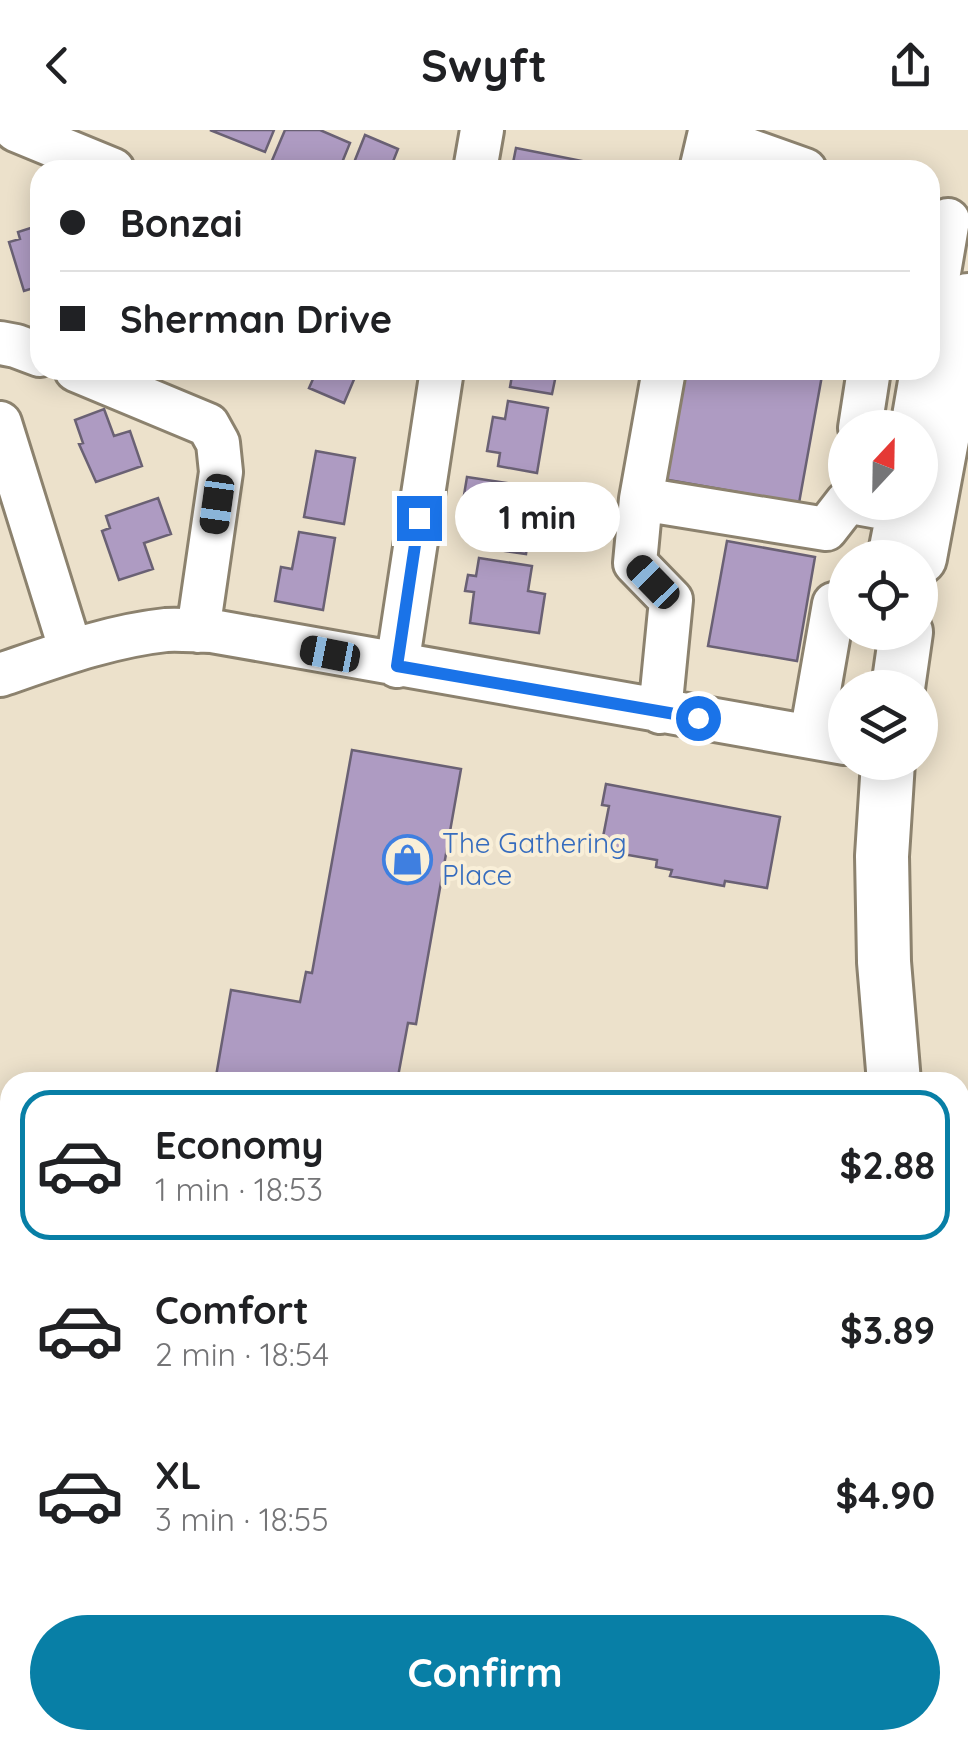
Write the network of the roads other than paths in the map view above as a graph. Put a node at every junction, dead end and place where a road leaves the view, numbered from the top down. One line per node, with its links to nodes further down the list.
1 (16, 130): 3 (street)
2 (482, 130): 4 (street)
3 (89, 160)
4 (477, 160)
5 (703, 160): 6 (street)
6 (776, 160)
7 (949, 221): 8 (street)
8 (940, 270)
9 (968, 300): 22 (main road)
10 (0, 343): 11 (street)
11 (30, 351)
12 (100, 380): 23 (street)
13 (440, 380): 25 (street)
14 (662, 380): 20 (street)
15 (867, 380): 17 (street)
16 (920, 380): 18 (street)
17 (863, 410)
18 (915, 410)
19 (0, 423): 24 (street)
20 (641, 499): 21 (street); 27 (street)
21 (834, 520)
22 (911, 522)
23 (198, 631): 24 (street); 25 (street)
24 (70, 652): 26 (street)
25 (397, 666): 27 (street)
26 (0, 675)
27 (660, 712): 28 (street)
28 (828, 740)
29 (887, 780): 30 (main road)
30 (884, 962): 31 (main road); 32 (main road)
31 (893, 1072)
32 (919, 1072)

